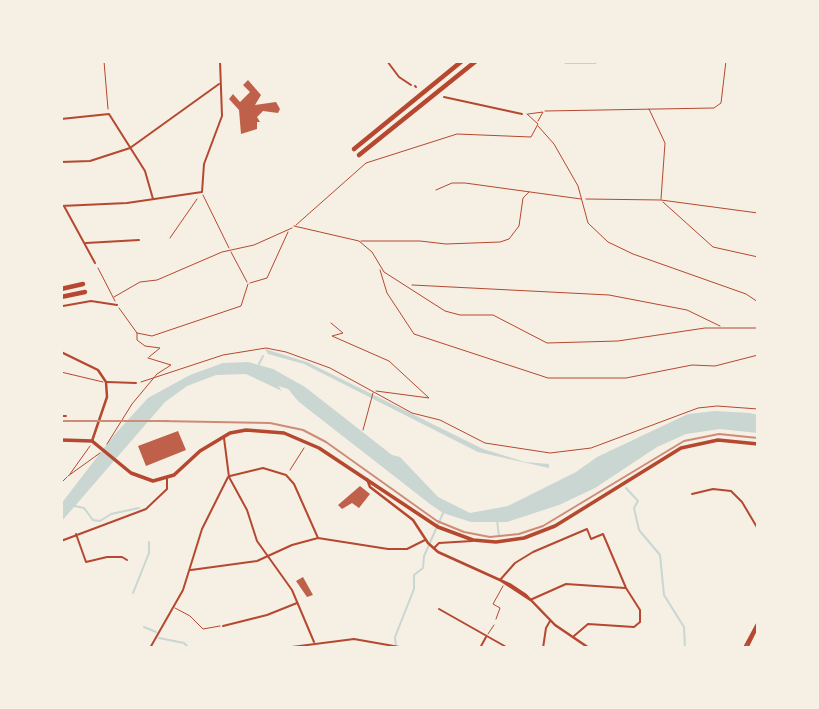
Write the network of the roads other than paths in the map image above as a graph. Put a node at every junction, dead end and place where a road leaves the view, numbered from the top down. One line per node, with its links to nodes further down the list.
1 (220, 61): 7 (street)
2 (387, 61): 8 (street)
3 (462, 61): 13 (highway)
4 (565, 61): 5 (highway)
5 (596, 61)
6 (475, 62): 14 (highway)
7 (219, 84): 12 (street); 16 (street)
8 (414, 86)
9 (444, 97): 10 (street)
10 (522, 114)
11 (61, 119): 12 (street)
12 (130, 148): 15 (street); 16 (street)
13 (354, 149)
14 (359, 155)
15 (61, 162)
16 (153, 200): 17 (street)
17 (63, 206): 19 (street)
18 (139, 240): 19 (street)
19 (85, 244): 20 (street)
20 (95, 263)
21 (83, 284): 22 (highway)
22 (61, 289)
23 (85, 292): 24 (highway)
24 (61, 298)
25 (117, 305): 26 (street)
26 (63, 306)
27 (61, 352): 29 (street)
28 (61, 373): 29 (lane)
29 (106, 381): 30 (street); 35 (street)
30 (136, 383)
31 (61, 416): 32 (street)
32 (66, 416)
33 (223, 436): 37 (street); 38 (main road); 39 (main road)
34 (61, 440): 35 (main road)
35 (92, 441): 38 (main road)
36 (758, 444): 44 (main road)
37 (229, 477): 43 (street); 48 (street); 50 (street)
38 (167, 479): 42 (street)
39 (367, 479): 44 (main road); 46 (street)
40 (692, 494): 41 (street)
41 (758, 529)
42 (76, 534): 45 (street); 49 (street)
43 (318, 538): 46 (street); 48 (street)
44 (473, 540): 47 (street)
45 (61, 541)
46 (427, 541): 47 (street)
47 (432, 547): 51 (street)
48 (267, 557): 50 (street); 54 (street)
49 (127, 560)
50 (191, 570): 64 (street)
51 (500, 580): 52 (street); 53 (street)
52 (626, 587): 53 (street); 62 (street)
53 (530, 600): 57 (street)
54 (298, 603): 60 (street); 63 (street)
55 (175, 608): 60 (lane)
56 (439, 609): 61 (street)
57 (551, 621): 62 (street); 69 (street)
58 (758, 624): 71 (street)
59 (494, 625): 61 (lane)
60 (221, 626)
61 (487, 636): 67 (street); 68 (street)
62 (574, 637): 70 (street)
63 (314, 642): 65 (street); 66 (street)
64 (150, 648)
65 (284, 648)
66 (405, 648)
67 (480, 648)
68 (508, 648)
69 (544, 648)
70 (589, 648)
71 (746, 648)

